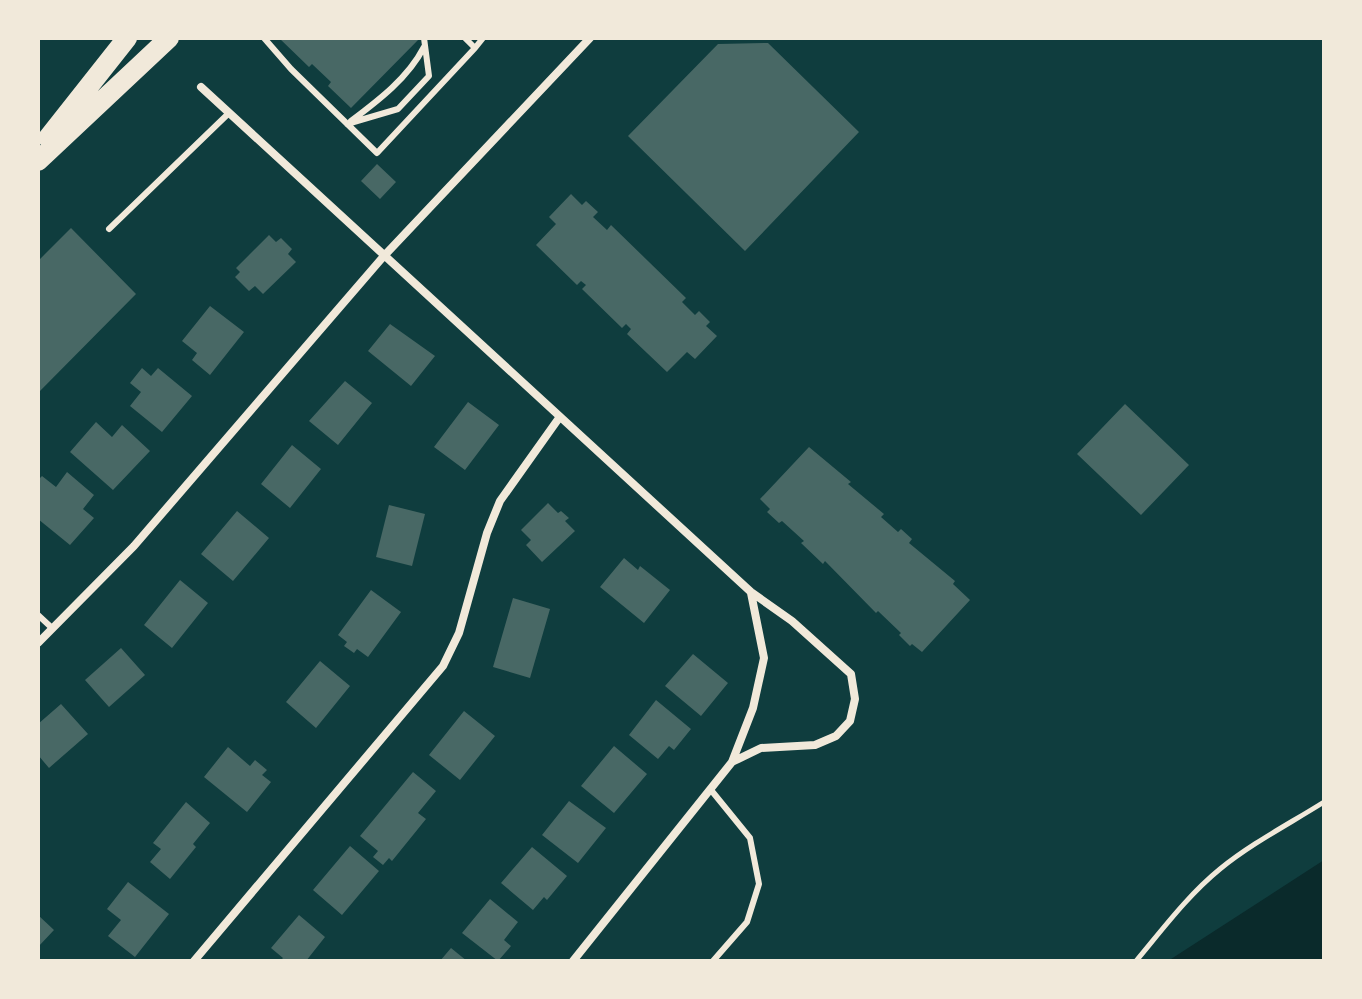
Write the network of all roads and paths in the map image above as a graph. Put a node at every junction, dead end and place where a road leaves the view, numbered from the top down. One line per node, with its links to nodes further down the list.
1 (127, 38): 13 (main road)
2 (169, 38): 14 (main road)
3 (264, 38): 12 (lane)
4 (424, 38): 8 (lane)
5 (465, 38): 9 (lane)
6 (483, 38): 9 (lane)
7 (590, 38): 16 (street)
8 (424, 47): 12 (lane); 12 (lane)
9 (475, 48): 12 (lane)
10 (201, 87): 11 (street)
11 (229, 113): 15 (lane); 16 (street)
12 (347, 124)
13 (38, 150)
14 (38, 161)
15 (109, 229)
16 (383, 257): 17 (street); 20 (street)
17 (559, 418): 18 (street); 25 (street)
18 (751, 592): 22 (street); 22 (street)
19 (38, 615): 20 (lane)
20 (52, 628): 21 (street)
21 (38, 643)
22 (732, 762): 23 (street)
23 (711, 790): 26 (street); 27 (lane)
24 (1324, 802): 28 (path)
25 (194, 961)
26 (573, 961)
27 (713, 961)
28 (1136, 961)

